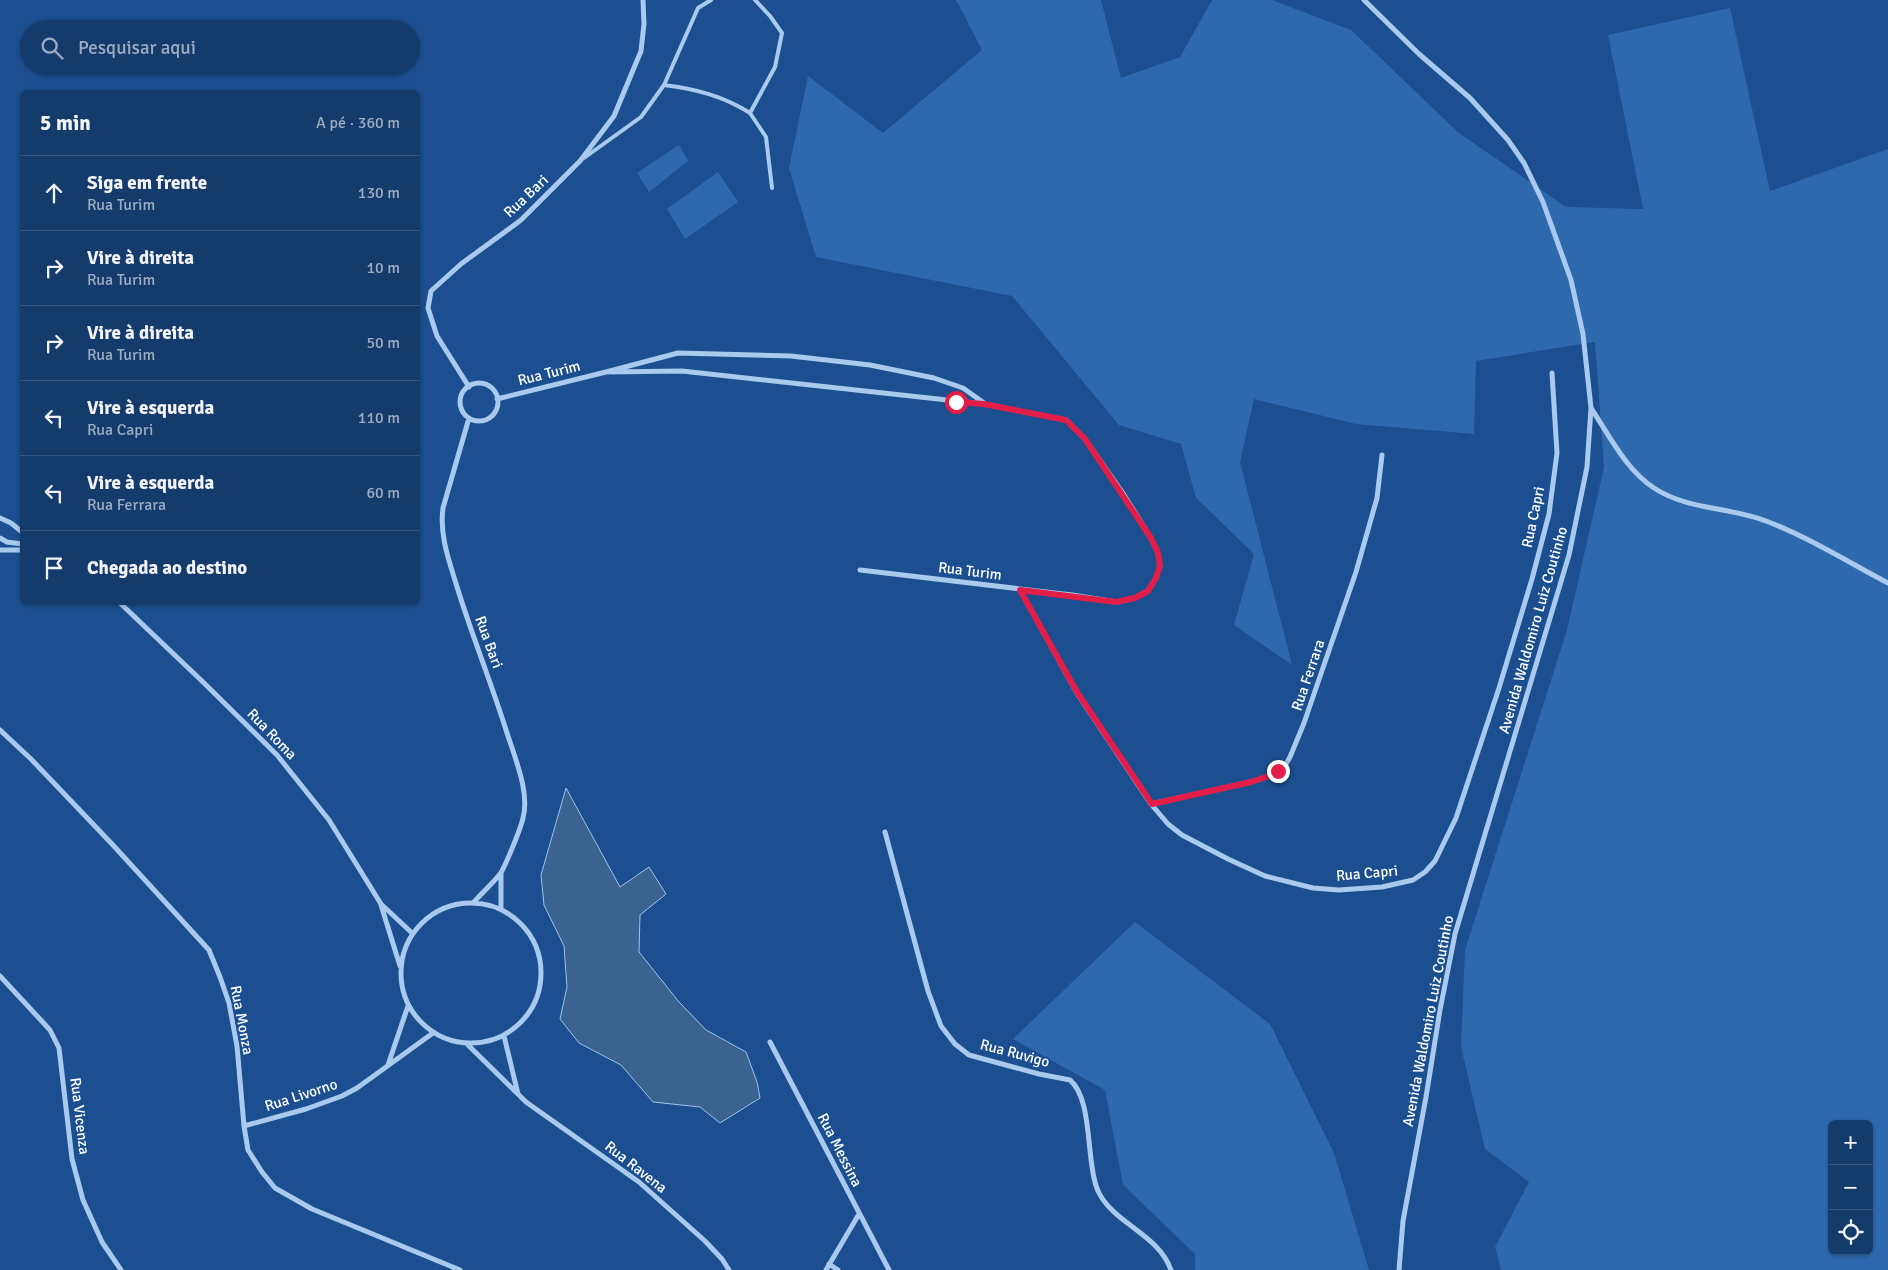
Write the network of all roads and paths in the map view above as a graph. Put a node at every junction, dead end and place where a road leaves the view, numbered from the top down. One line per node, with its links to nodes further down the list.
1 (642, 0): 7 (street, Rua Bari)
2 (711, 0): 5 (lane)
3 (755, 0): 6 (lane)
4 (1364, 0): 14 (street, Avenida Waldomiro Luiz Coutinho)
5 (664, 85): 6 (lane); 7 (lane)
6 (750, 113): 8 (lane)
7 (580, 161): 11 (street, Rua Bari)
8 (772, 188)
9 (606, 372): 12 (street, Rua Turim); 13 (street, Rua Turim); 13 (street, Rua Turim)
10 (1552, 373): 30 (street, Rua Capri)
11 (469, 387): 12 (street); 15 (street)
12 (497, 399): 15 (street)
13 (984, 404): 27 (street, Rua Turim)
14 (1591, 408): 26 (street); 56 (street, Avenida Waldomiro Luiz Coutinho)
15 (469, 418): 32 (street, Rua Bari)
16 (1382, 455): 30 (street, Rua Ferrara)
17 (0, 518): 18 (street)
18 (20, 531)
19 (0, 538): 21 (street)
20 (0, 542): 21 (street)
21 (7, 542): 22 (street)
22 (20, 544)
23 (0, 550): 24 (street)
24 (20, 550)
25 (860, 570): 27 (street, Rua Turim)
26 (1888, 583)
27 (1020, 590): 30 (street, Rua Capri)
28 (122, 605): 34 (street, Rua Roma)
29 (0, 730): 46 (street, Rua Monza)
30 (1152, 804)
31 (885, 832): 55 (street, Rua Ruvigo)
32 (501, 873): 33 (street, Rua Bari); 35 (street, Rua Bari)
33 (474, 902): 35 (street); 36 (street)
34 (381, 904): 36 (street, Rua Roma); 37 (street, Rua Roma)
35 (501, 908): 41 (street)
36 (412, 933): 37 (street)
37 (400, 968): 39 (street)
38 (0, 976): 49 (street, Rua Vicenza)
39 (408, 1006): 40 (street); 44 (street)
40 (433, 1033): 43 (street); 44 (street, Rua Livorno)
41 (504, 1036): 43 (street); 45 (street)
42 (770, 1042): 47 (street, Rua Messina)
43 (467, 1044): 45 (street, Rua Ravena)
44 (388, 1065): 46 (street, Rua Livorno)
45 (518, 1095): 51 (street, Rua Ravena)
46 (244, 1126): 50 (street, Rua Monza)
47 (859, 1214): 48 (street); 54 (street, Rua Messina)
48 (829, 1264): 52 (street); 53 (street)
49 (121, 1270)
50 (460, 1270)
51 (729, 1270)
52 (826, 1270)
53 (838, 1270)
54 (889, 1270)
55 (1171, 1270)
56 (1399, 1270)

